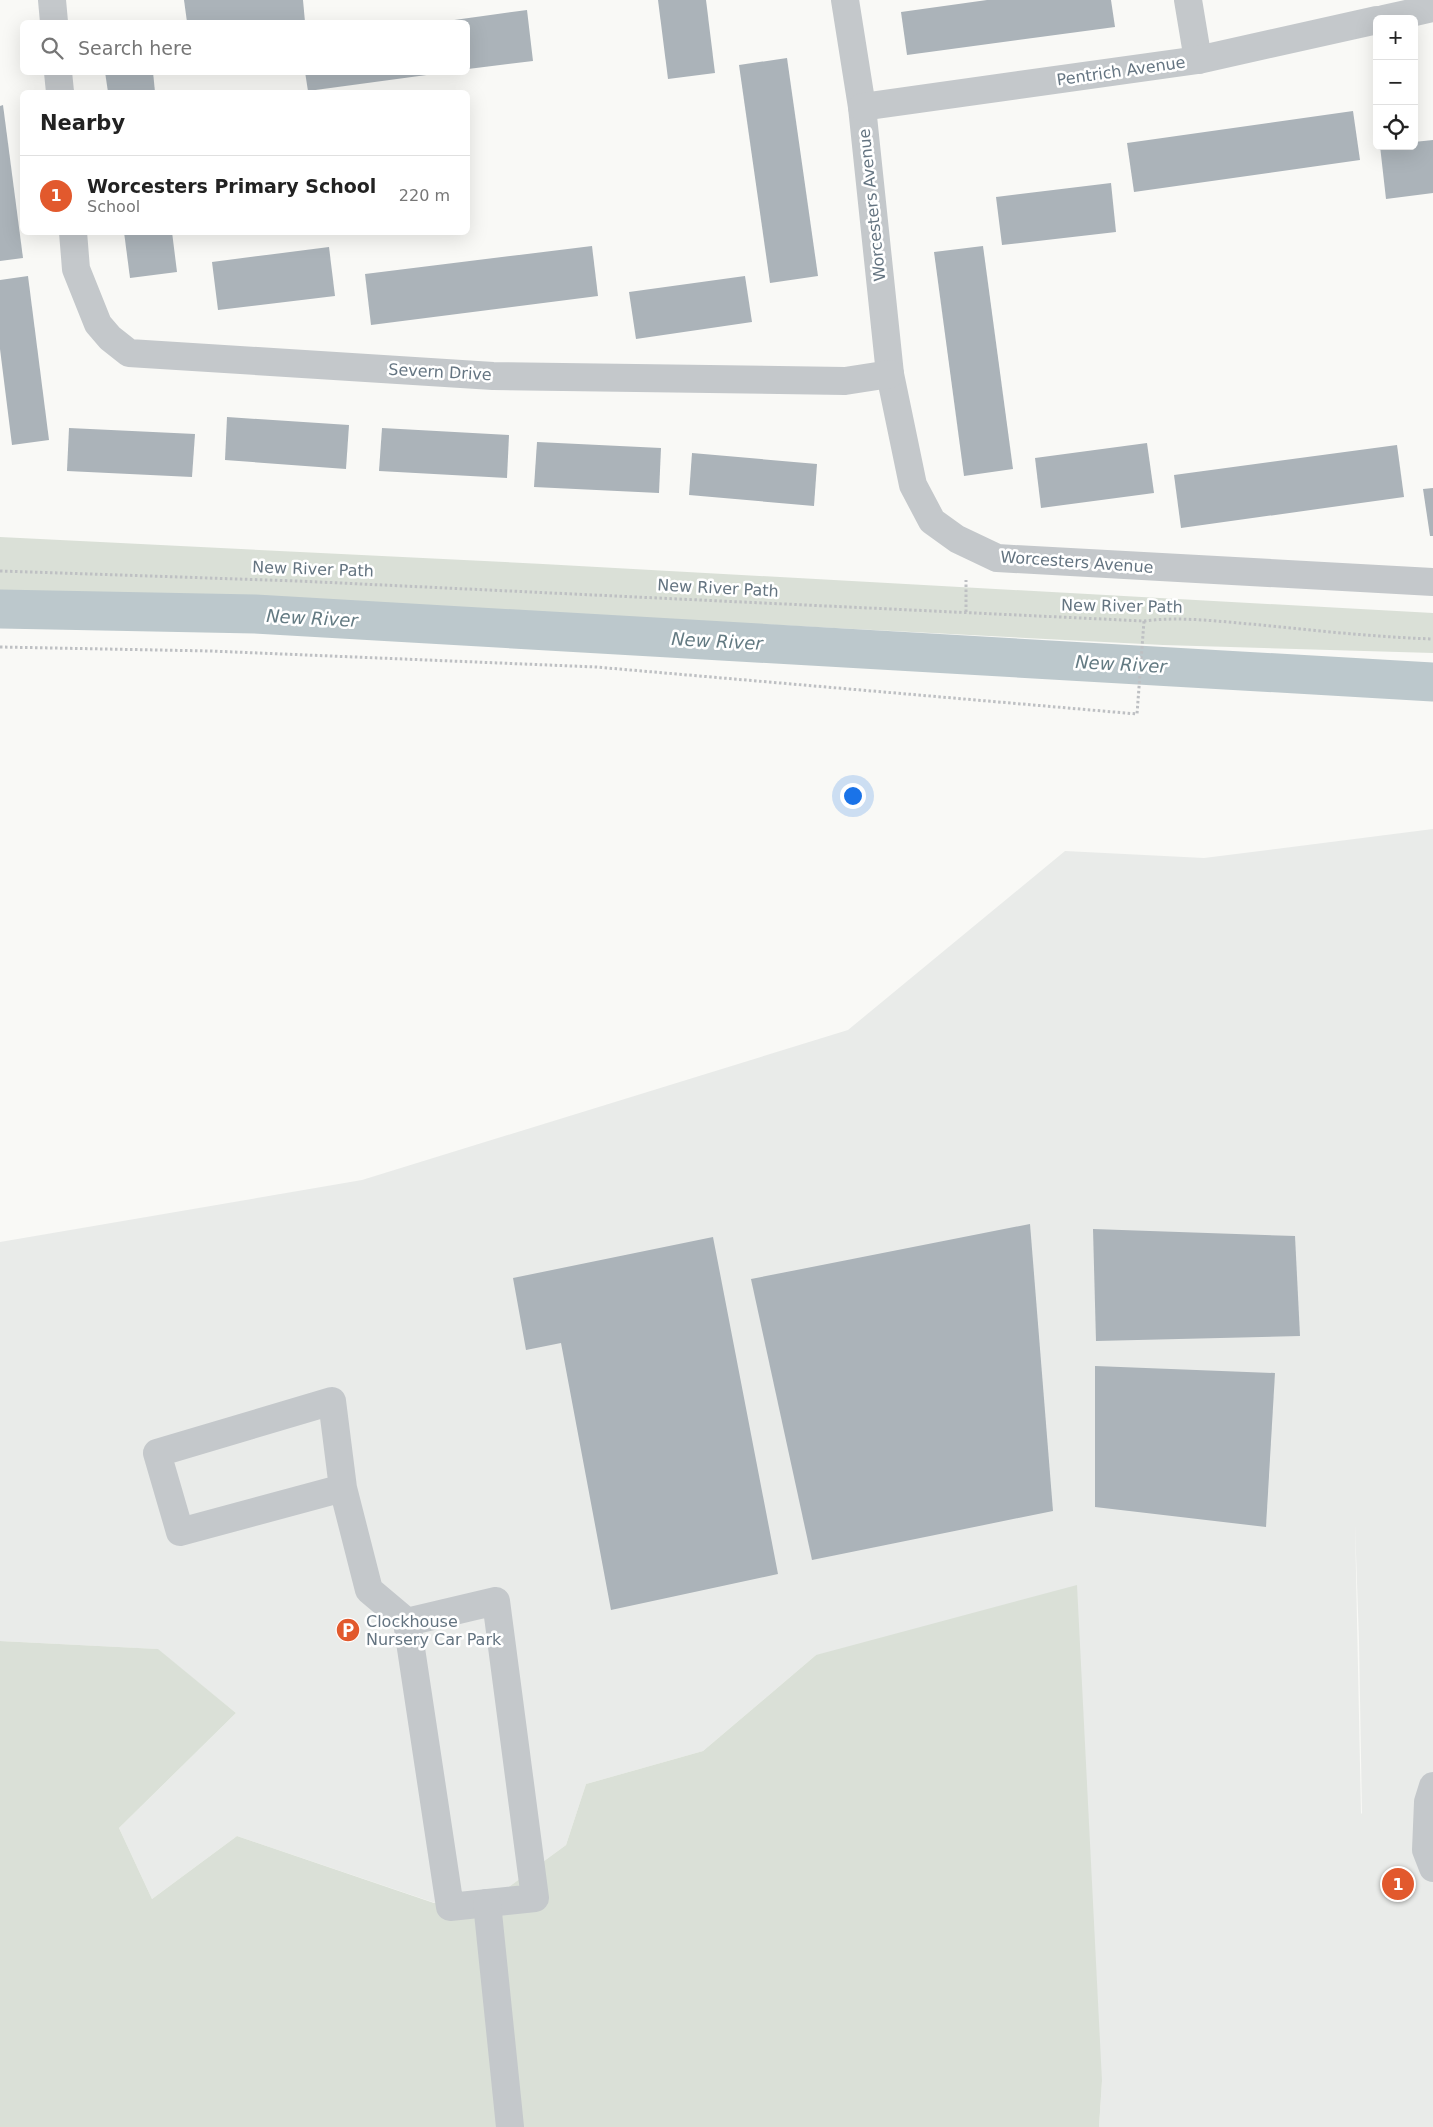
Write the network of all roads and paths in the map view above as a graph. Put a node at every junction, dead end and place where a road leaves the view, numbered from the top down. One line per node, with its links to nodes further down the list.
1 (52, 0): 6 (street)
2 (845, 0): 11 (street, Worcesters Avenue)
3 (1188, 0): 8 (street)
4 (1433, 8): 5 (street)
5 (1402, 15)
6 (54, 20)
7 (1373, 21): 8 (street, Pentrich Avenue)
8 (1198, 60): 11 (street, Pentrich Avenue)
9 (58, 75): 10 (street)
10 (60, 90)
11 (862, 107): 13 (street, Worcesters Avenue)
12 (73, 235): 13 (street, Severn Drive)
13 (890, 374): 15 (street, Worcesters Avenue)
14 (0, 571): 17 (path, New River Path)
15 (1433, 582)
16 (966, 607): 17 (path)
17 (966, 612): 18 (path, New River Path)
18 (1144, 621): 19 (path, New River Path); 20 (path)
19 (1433, 639)
20 (0, 647)
21 (343, 1488): 21 (street); 22 (street)
22 (407, 1622): 25 (street); 25 (street)
23 (1433, 1786): 24 (street)
24 (1433, 1868)
25 (487, 1903): 26 (street)
26 (510, 2127)

